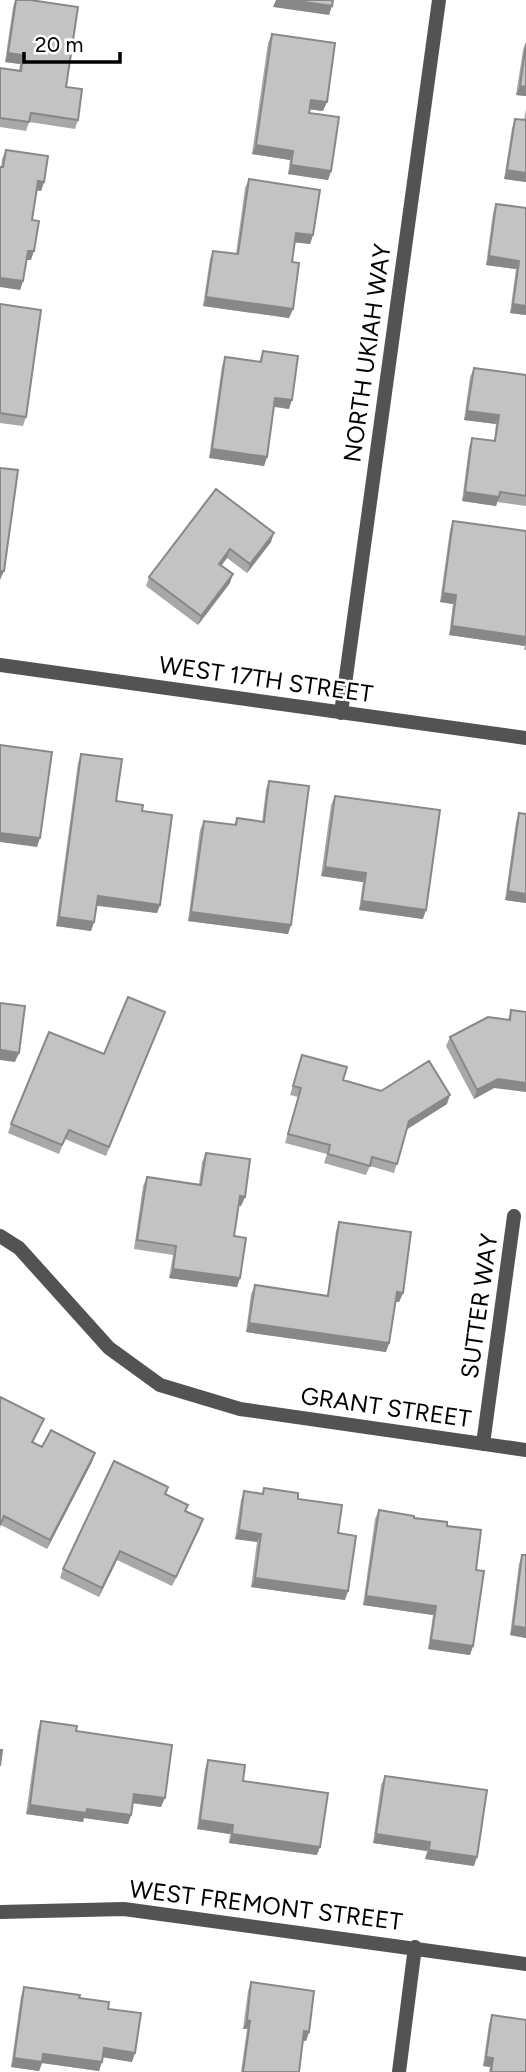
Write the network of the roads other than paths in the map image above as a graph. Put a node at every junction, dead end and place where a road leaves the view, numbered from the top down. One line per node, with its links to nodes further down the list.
1 (439, 0): 3 (street, NORTH UKIAH WAY)
2 (0, 665): 3 (street, WEST 17TH STREET)
3 (341, 713): 4 (street, WEST 17TH STREET)
4 (526, 738)
5 (514, 1216): 7 (street, SUTTER WAY)
6 (0, 1236): 7 (street, GRANT STREET)
7 (483, 1444): 8 (street, GRANT STREET)
8 (526, 1450)
9 (0, 1912): 10 (street, WEST FREMONT STREET)
10 (415, 1947): 11 (street, WEST FREMONT STREET); 12 (street)
11 (526, 1964)
12 (399, 2072)

